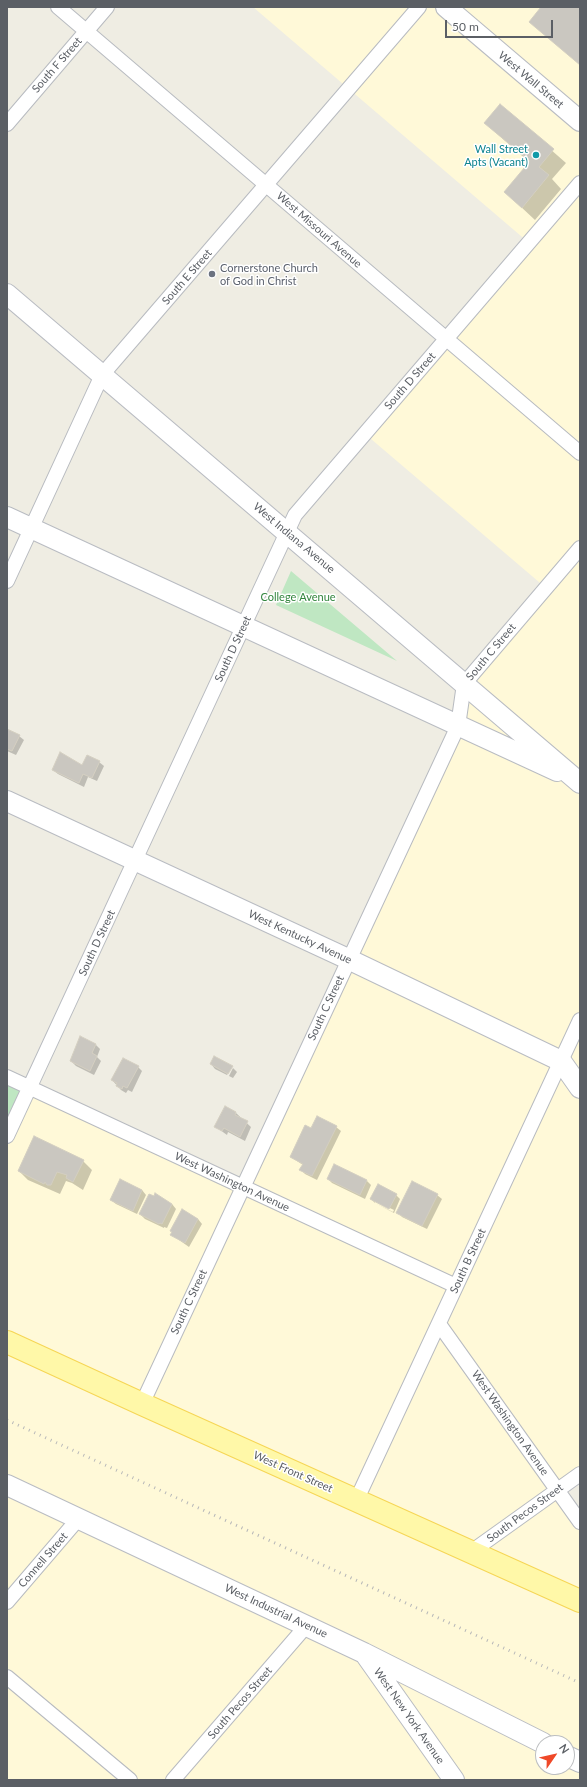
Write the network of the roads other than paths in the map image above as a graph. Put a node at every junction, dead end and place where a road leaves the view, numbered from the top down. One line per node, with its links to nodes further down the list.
1 (58, 7): 5 (street, West Missouri Avenue)
2 (107, 7): 5 (street, South F Street)
3 (419, 7): 9 (street, South E Street)
4 (446, 7): 6 (street, West Wall Street)
5 (86, 32): 7 (street, South F Street); 9 (street, West Missouri Avenue)
6 (580, 121)
7 (7, 124)
8 (580, 183): 11 (street, South D Street)
9 (266, 185): 11 (street, West Missouri Avenue); 12 (street, South E Street)
10 (7, 294): 12 (street, West Indiana Avenue)
11 (446, 339): 13 (street, West Missouri Avenue); 16 (street, South D Street)
12 (102, 375): 15 (street, South E Street); 16 (street, West Indiana Avenue)
13 (580, 453)
14 (7, 517): 15 (street)
15 (31, 529): 18 (street, South E Street); 19 (street)
16 (288, 533): 19 (street, South D Street); 20 (street, West Indiana Avenue)
17 (580, 548): 20 (street, South C Street)
18 (7, 581)
19 (244, 627): 21 (street); 24 (street, South D Street)
20 (464, 684): 21 (street, South C Street); 22 (street, West Indiana Avenue)
21 (458, 726): 22 (street); 25 (street, South C Street)
22 (579, 782)
23 (7, 801): 24 (street, West Kentucky Avenue)
24 (135, 860): 25 (street, West Kentucky Avenue); 29 (street, South D Street)
25 (348, 960): 27 (street, West Kentucky Avenue); 32 (street, South C Street)
26 (580, 1020): 27 (street, South B Street)
27 (561, 1061): 30 (street, West Kentucky Avenue); 33 (street, South B Street)
28 (7, 1077): 29 (street, West Washington Avenue)
29 (30, 1088): 31 (street, South D Street); 32 (street, West Washington Avenue)
30 (580, 1088)
31 (7, 1136)
32 (243, 1187): 33 (street, West Washington Avenue); 36 (street, South C Street)
33 (456, 1286): 34 (street, South B Street)
34 (440, 1324): 39 (street, West Washington Avenue); 40 (street, South B Street)
35 (7, 1342): 36 (main road, West Front Street)
36 (142, 1404): 40 (main road, West Front Street)
37 (580, 1474): 39 (street, South Pecos Street)
38 (7, 1485): 41 (street, West Industrial Avenue)
39 (557, 1490): 42 (street, West Washington Avenue); 43 (street, South Pecos Street)
40 (356, 1501): 43 (main road, West Front Street)
41 (79, 1518): 45 (street, Connell Street); 46 (street, West Industrial Avenue)
42 (580, 1522)
43 (471, 1552): 44 (main road, West Front Street)
44 (580, 1601)
45 (7, 1602)
46 (306, 1625): 47 (street, West Industrial Avenue); 51 (street, South Pecos Street)
47 (364, 1652): 49 (street, West Industrial Avenue); 52 (street, West New York Avenue)
48 (7, 1677): 50 (street)
49 (535, 1740)
50 (130, 1780)
51 (173, 1780)
52 (454, 1780)

